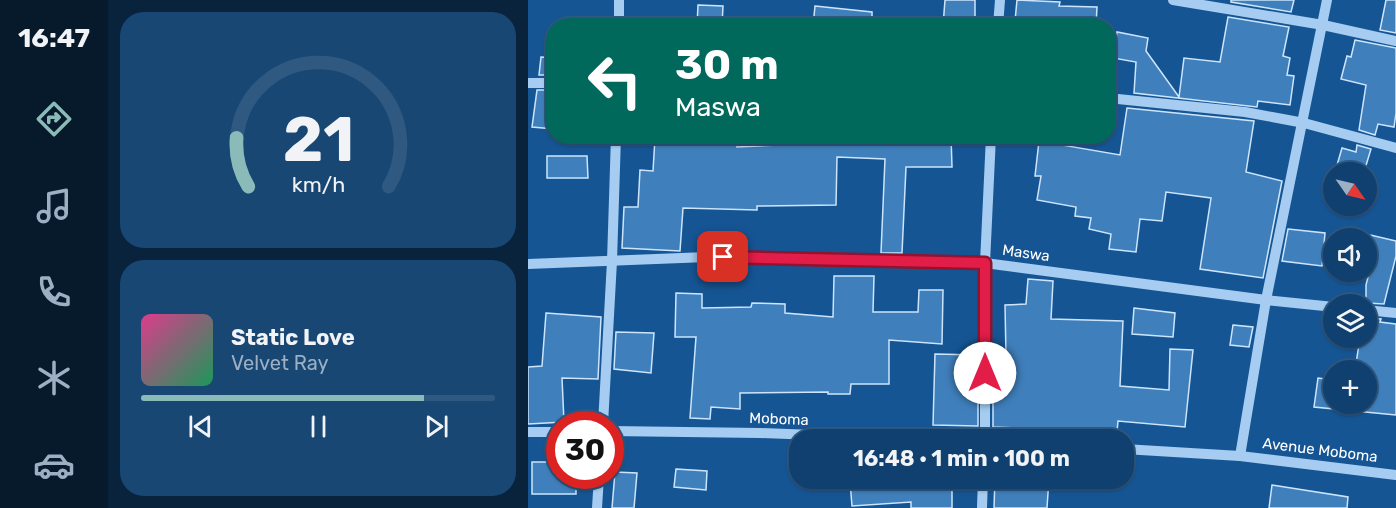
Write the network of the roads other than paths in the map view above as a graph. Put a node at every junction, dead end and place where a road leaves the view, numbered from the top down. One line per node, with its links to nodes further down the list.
1 (619, 0): 5 (street)
2 (1000, 0): 6 (street)
3 (1173, 0): 7 (street)
4 (1327, 0): 7 (street)
5 (619, 18)
6 (999, 18)
7 (1323, 25): 8 (street); 12 (street)
8 (1396, 41)
9 (528, 83): 10 (street)
10 (546, 83)
11 (1116, 99): 12 (street)
12 (1304, 123): 15 (street); 19 (street)
13 (616, 144): 16 (street)
14 (991, 144): 17 (street)
15 (1396, 148)
16 (612, 261): 17 (street, Maswa); 18 (street, Maswa); 23 (street)
17 (985, 263): 19 (street, Maswa); 24 (street)
18 (528, 264)
19 (1266, 300): 20 (street, Maswa); 30 (street)
20 (1323, 306)
21 (1377, 311): 22 (street)
22 (1396, 313)
23 (604, 411)
24 (985, 429)
25 (624, 431): 28 (street, Moboma)
26 (528, 432): 27 (street)
27 (546, 432)
28 (789, 434)
29 (1134, 450): 30 (street)
30 (1240, 456): 31 (street, Avenue Moboma)
31 (1396, 475)
32 (598, 489): 34 (street)
33 (983, 489): 35 (street)
34 (597, 508)
35 (982, 508)

